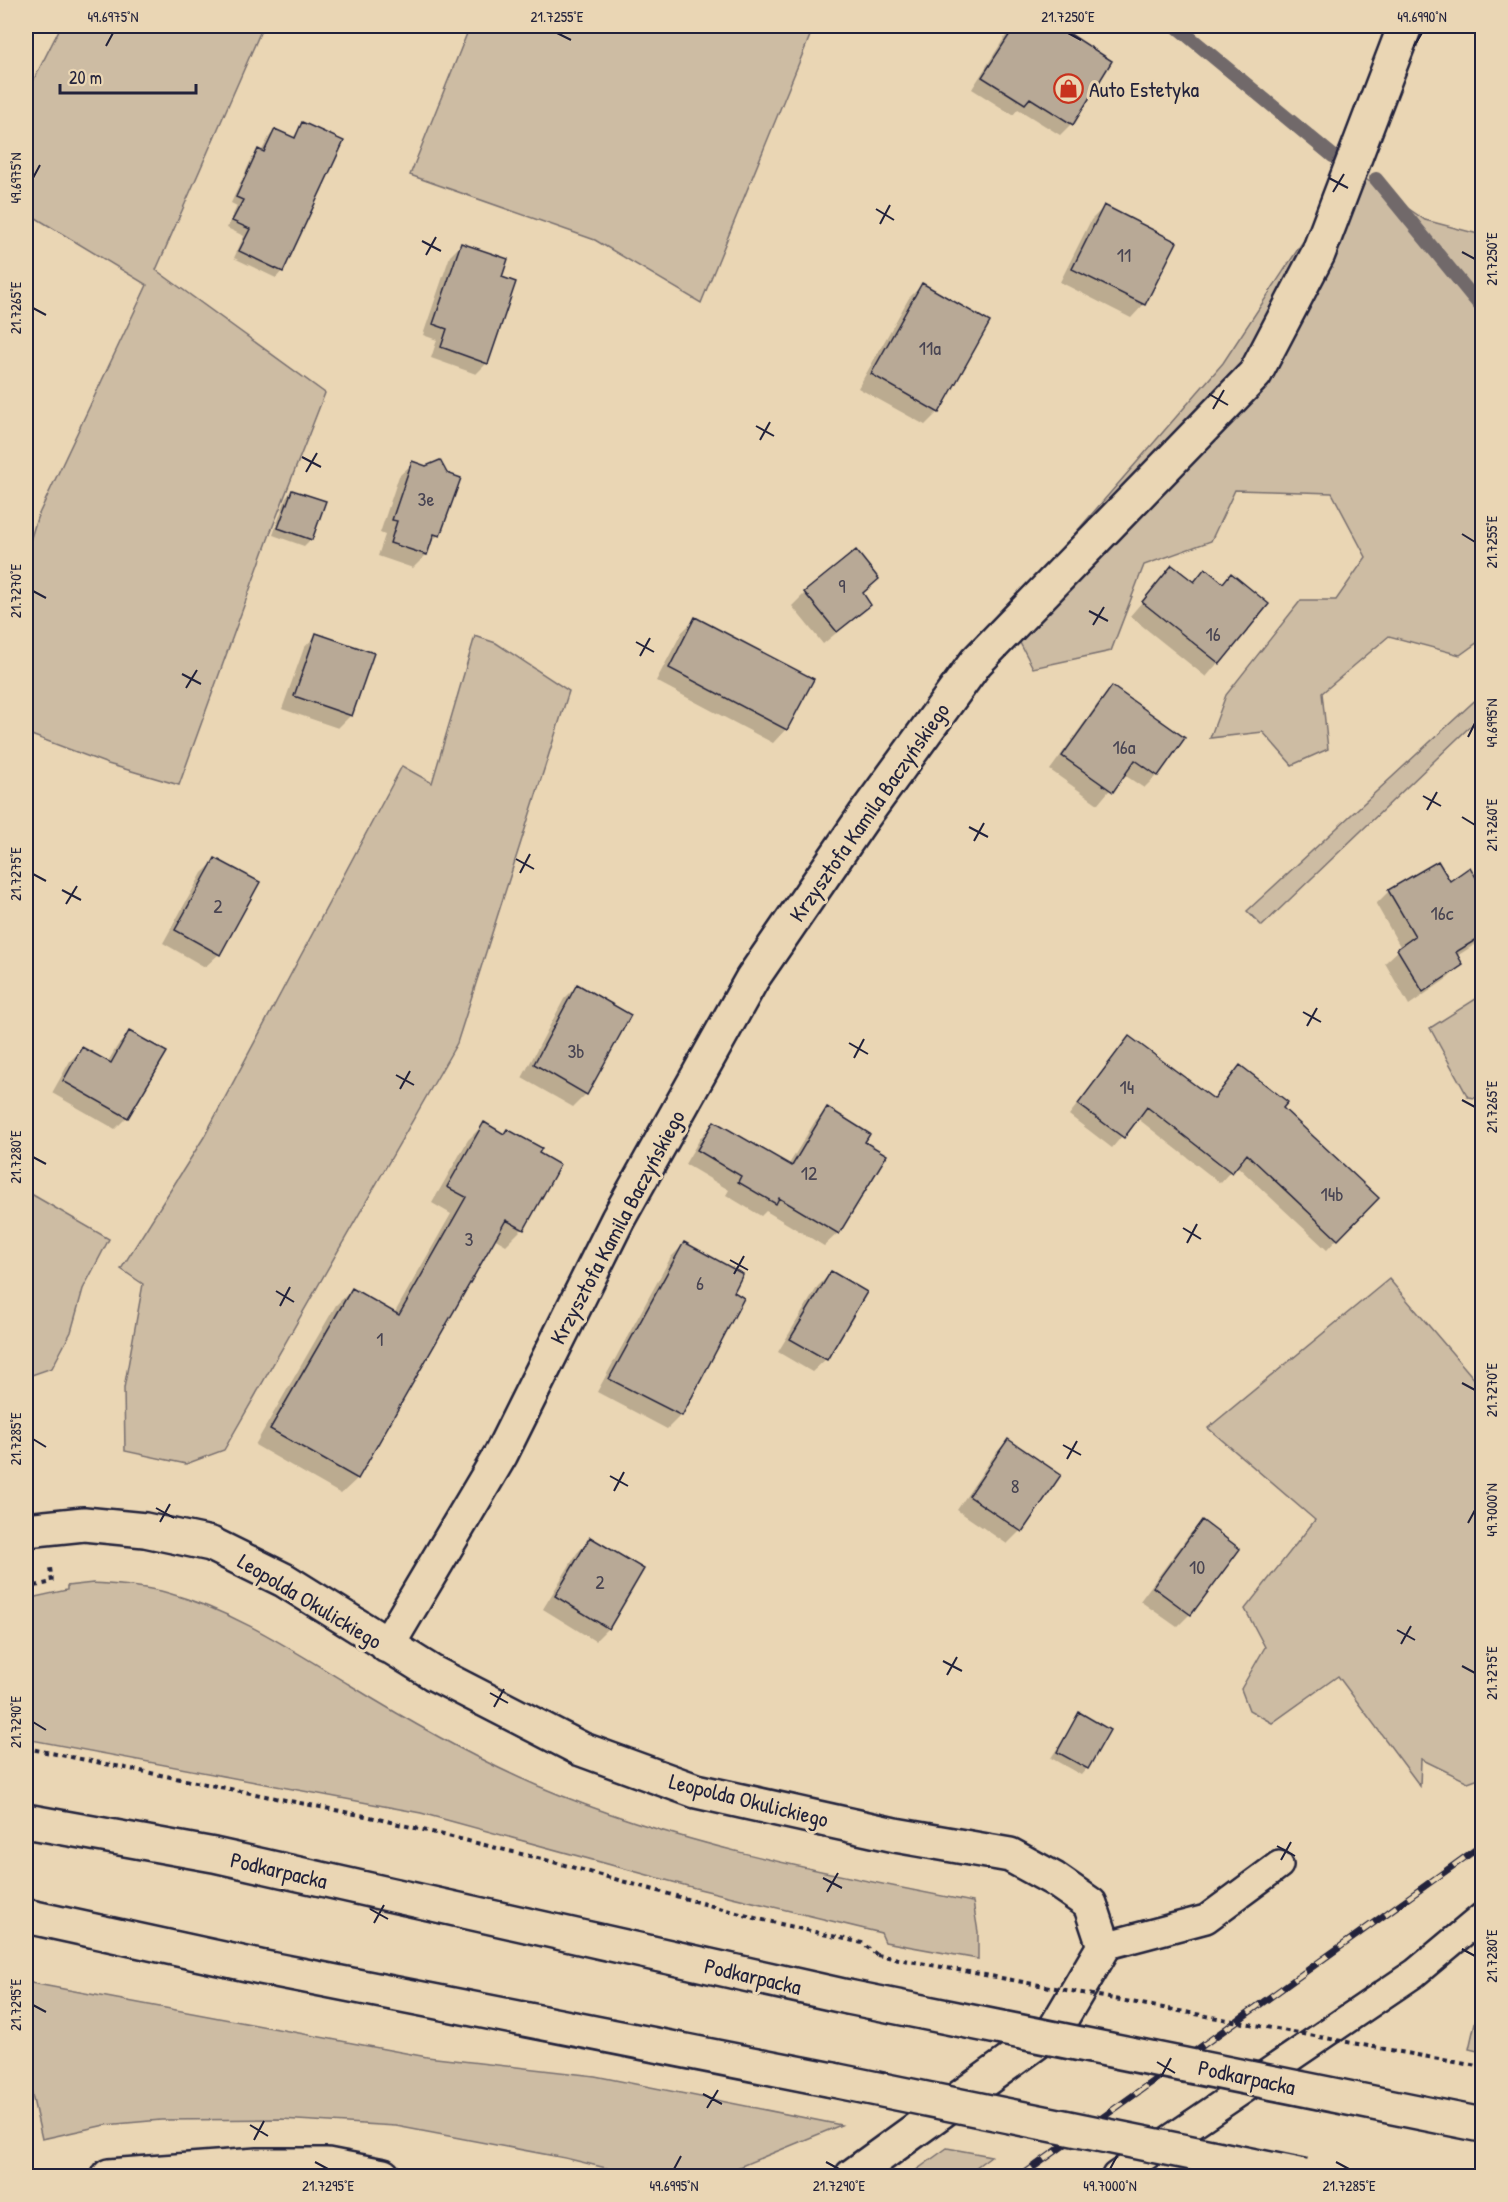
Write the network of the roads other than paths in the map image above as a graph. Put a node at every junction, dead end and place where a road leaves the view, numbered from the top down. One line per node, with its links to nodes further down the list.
1 (1405, 26): 3 (street, Krzysztofa Kamila Baczyńskiego)
2 (26, 1530): 3 (street, Leopolda Okulickiego)
3 (387, 1646): 10 (street, Leopolda Okulickiego)
4 (26, 1808): 6 (street)
5 (26, 1821): 6 (street, Podkarpacka)
6 (68, 1830): 11 (street, Podkarpacka, bridge)
7 (1279, 1865): 10 (lane)
8 (26, 1916): 16 (street, bridge)
9 (1482, 1917): 15 (lane)
10 (1104, 1946): 14 (street)
11 (1482, 2125)
12 (108, 2176): 13 (street)
13 (383, 2176)
14 (852, 2176)
15 (1116, 2176)
16 (1304, 2176)

